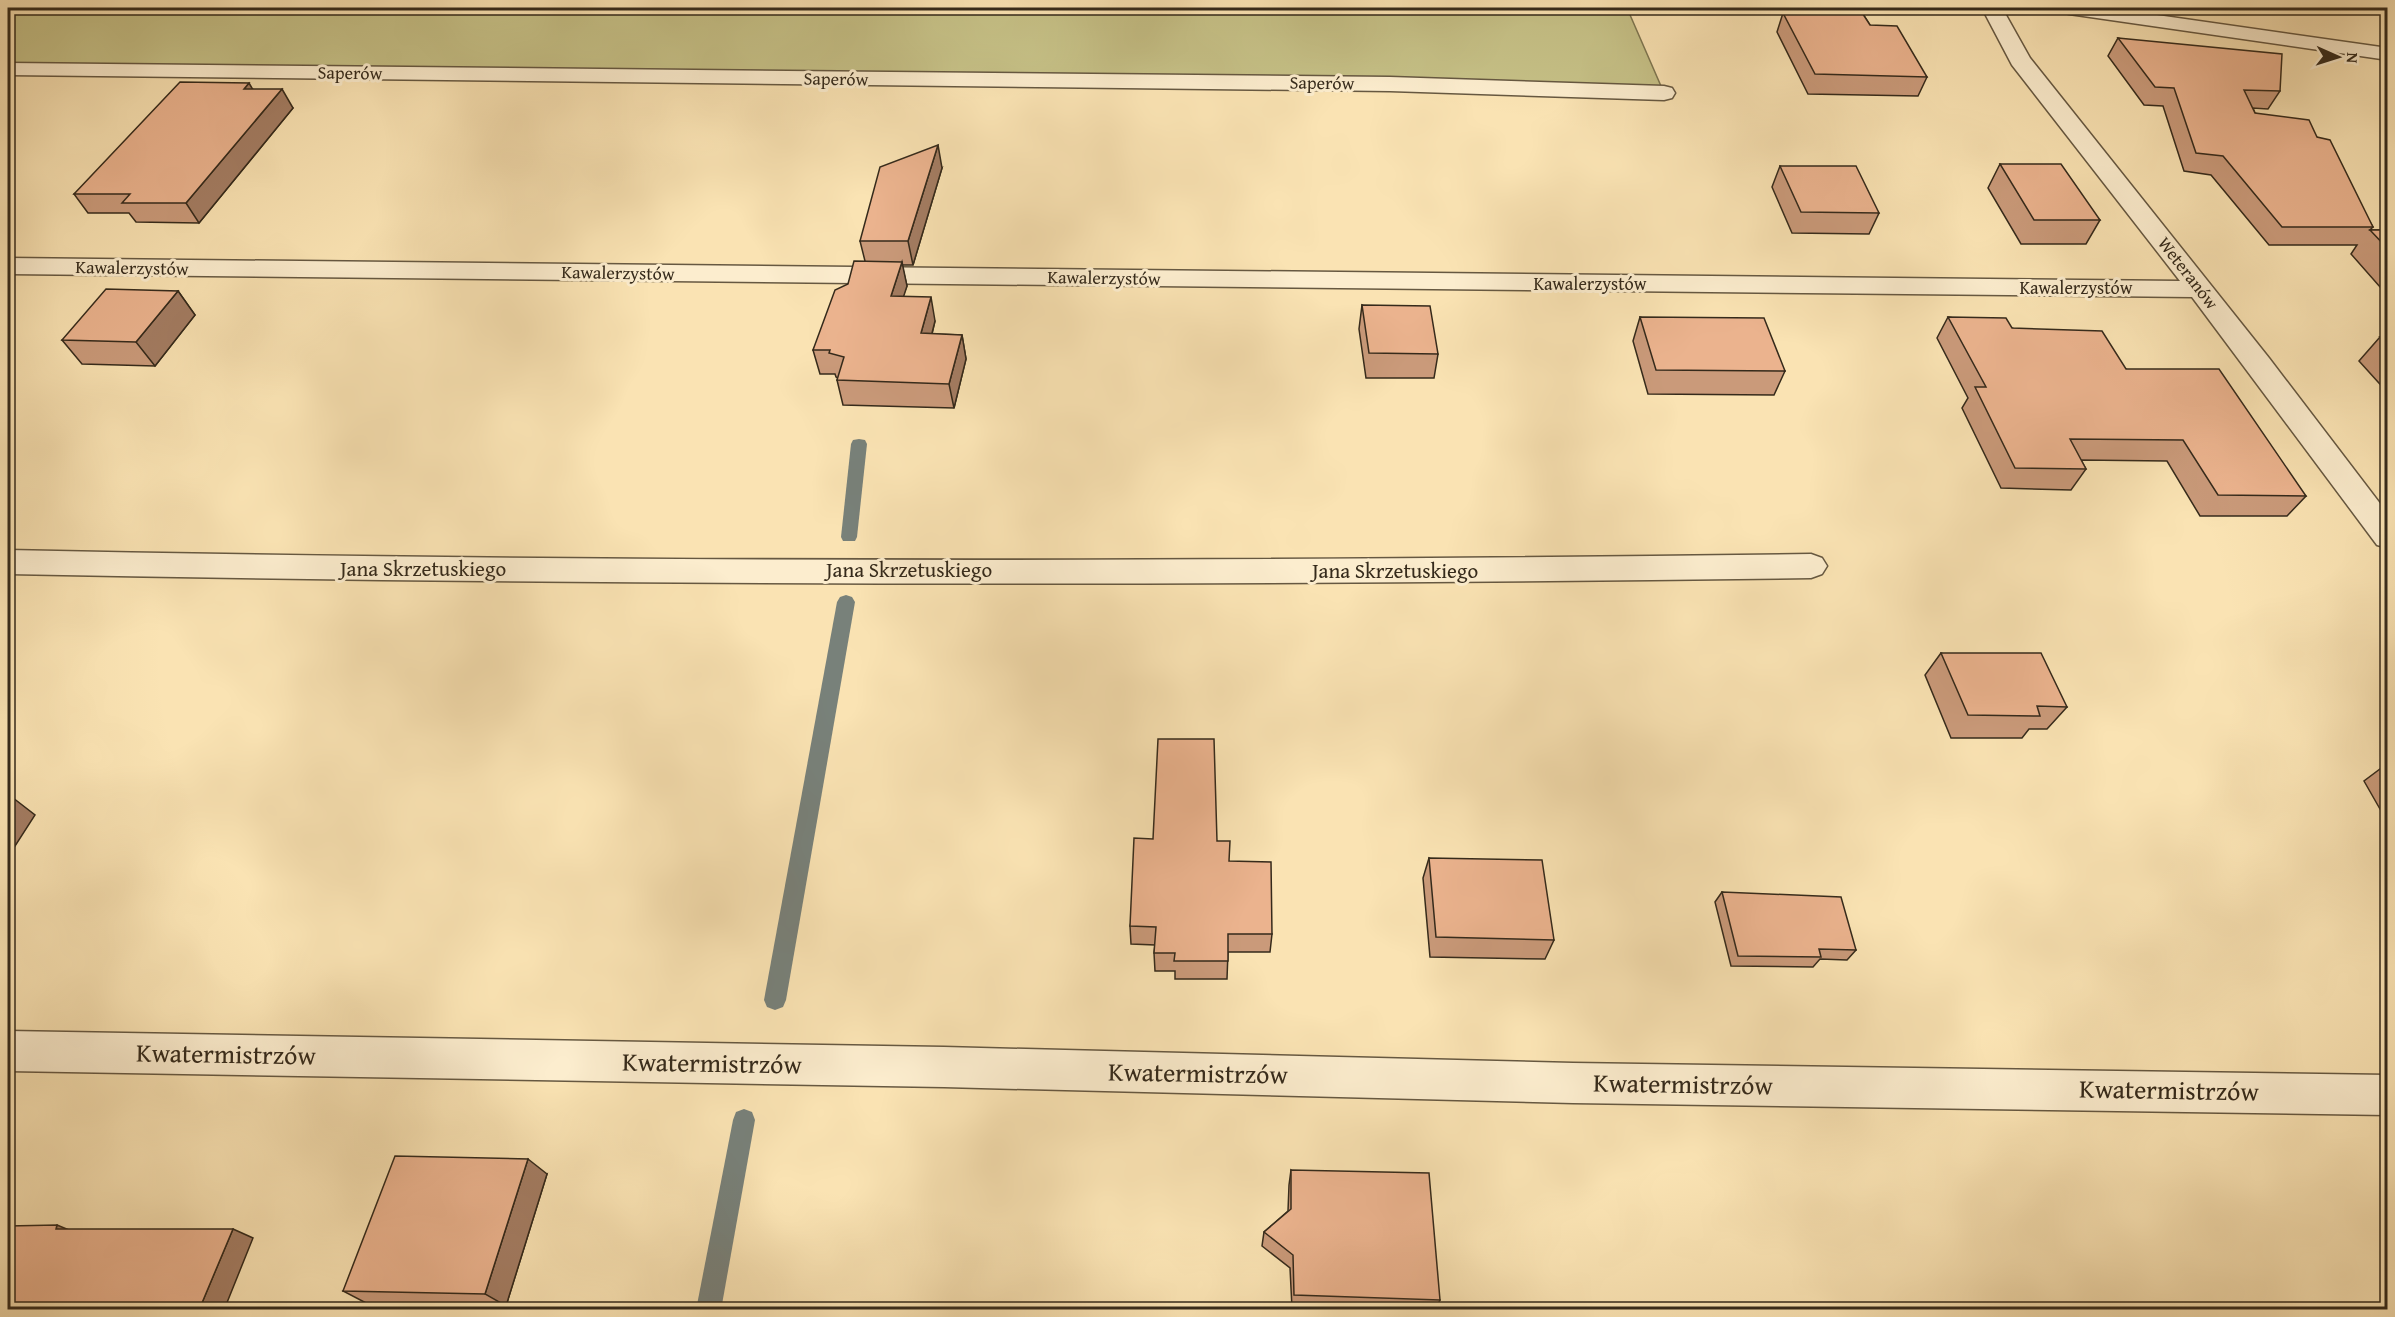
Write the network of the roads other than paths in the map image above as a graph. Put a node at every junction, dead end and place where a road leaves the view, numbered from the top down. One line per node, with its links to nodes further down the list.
1 (1992, 8): 7 (street, Weteranów)
2 (2069, 8): 3 (street)
3 (2388, 54)
4 (8, 69): 5 (street, Saperów)
5 (1664, 93)
6 (8, 266): 7 (street, Kawalerzystów)
7 (2200, 289): 8 (street, Weteranów)
8 (2388, 537)
9 (8, 562): 10 (street, Jana Skrzetuskiego)
10 (1811, 566)
11 (8, 1051): 12 (street, Kwatermistrzów)
12 (2388, 1095)

